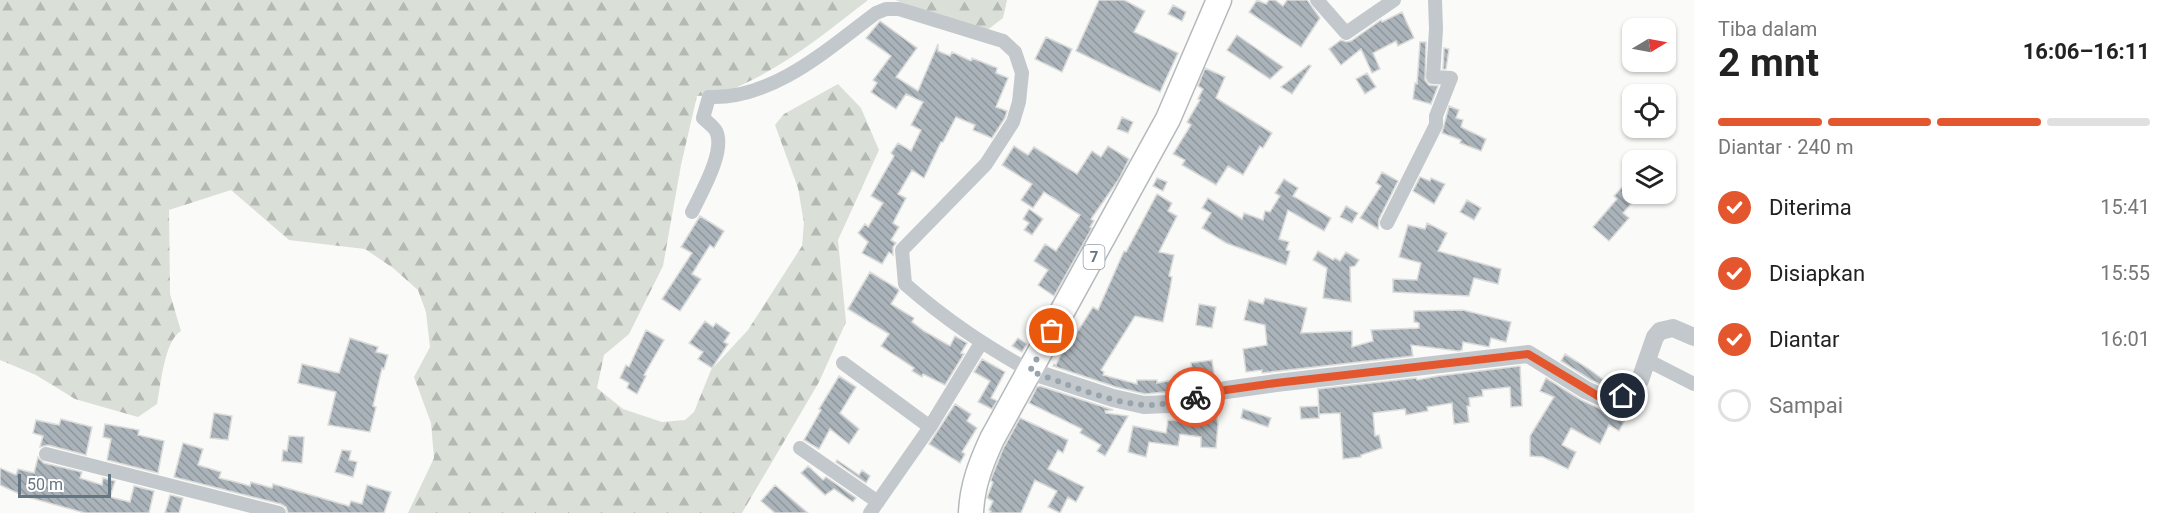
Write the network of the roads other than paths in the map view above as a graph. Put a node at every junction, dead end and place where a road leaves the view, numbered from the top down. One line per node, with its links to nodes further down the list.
1 (1219, 0): 11 (highway, 7)
2 (1317, 0): 3 (street)
3 (1394, 0)
4 (1435, 0): 6 (street)
5 (693, 212): 8 (street)
6 (1387, 223)
7 (1694, 338): 9 (street)
8 (981, 343): 11 (street); 13 (street)
9 (1647, 360): 11 (street); 12 (street)
10 (843, 363): 13 (street)
11 (1030, 371): 18 (highway, 7)
12 (1694, 384)
13 (930, 427): 16 (street)
14 (800, 448): 16 (street)
15 (46, 454): 17 (street)
16 (874, 507)
17 (279, 513)
18 (971, 513)

